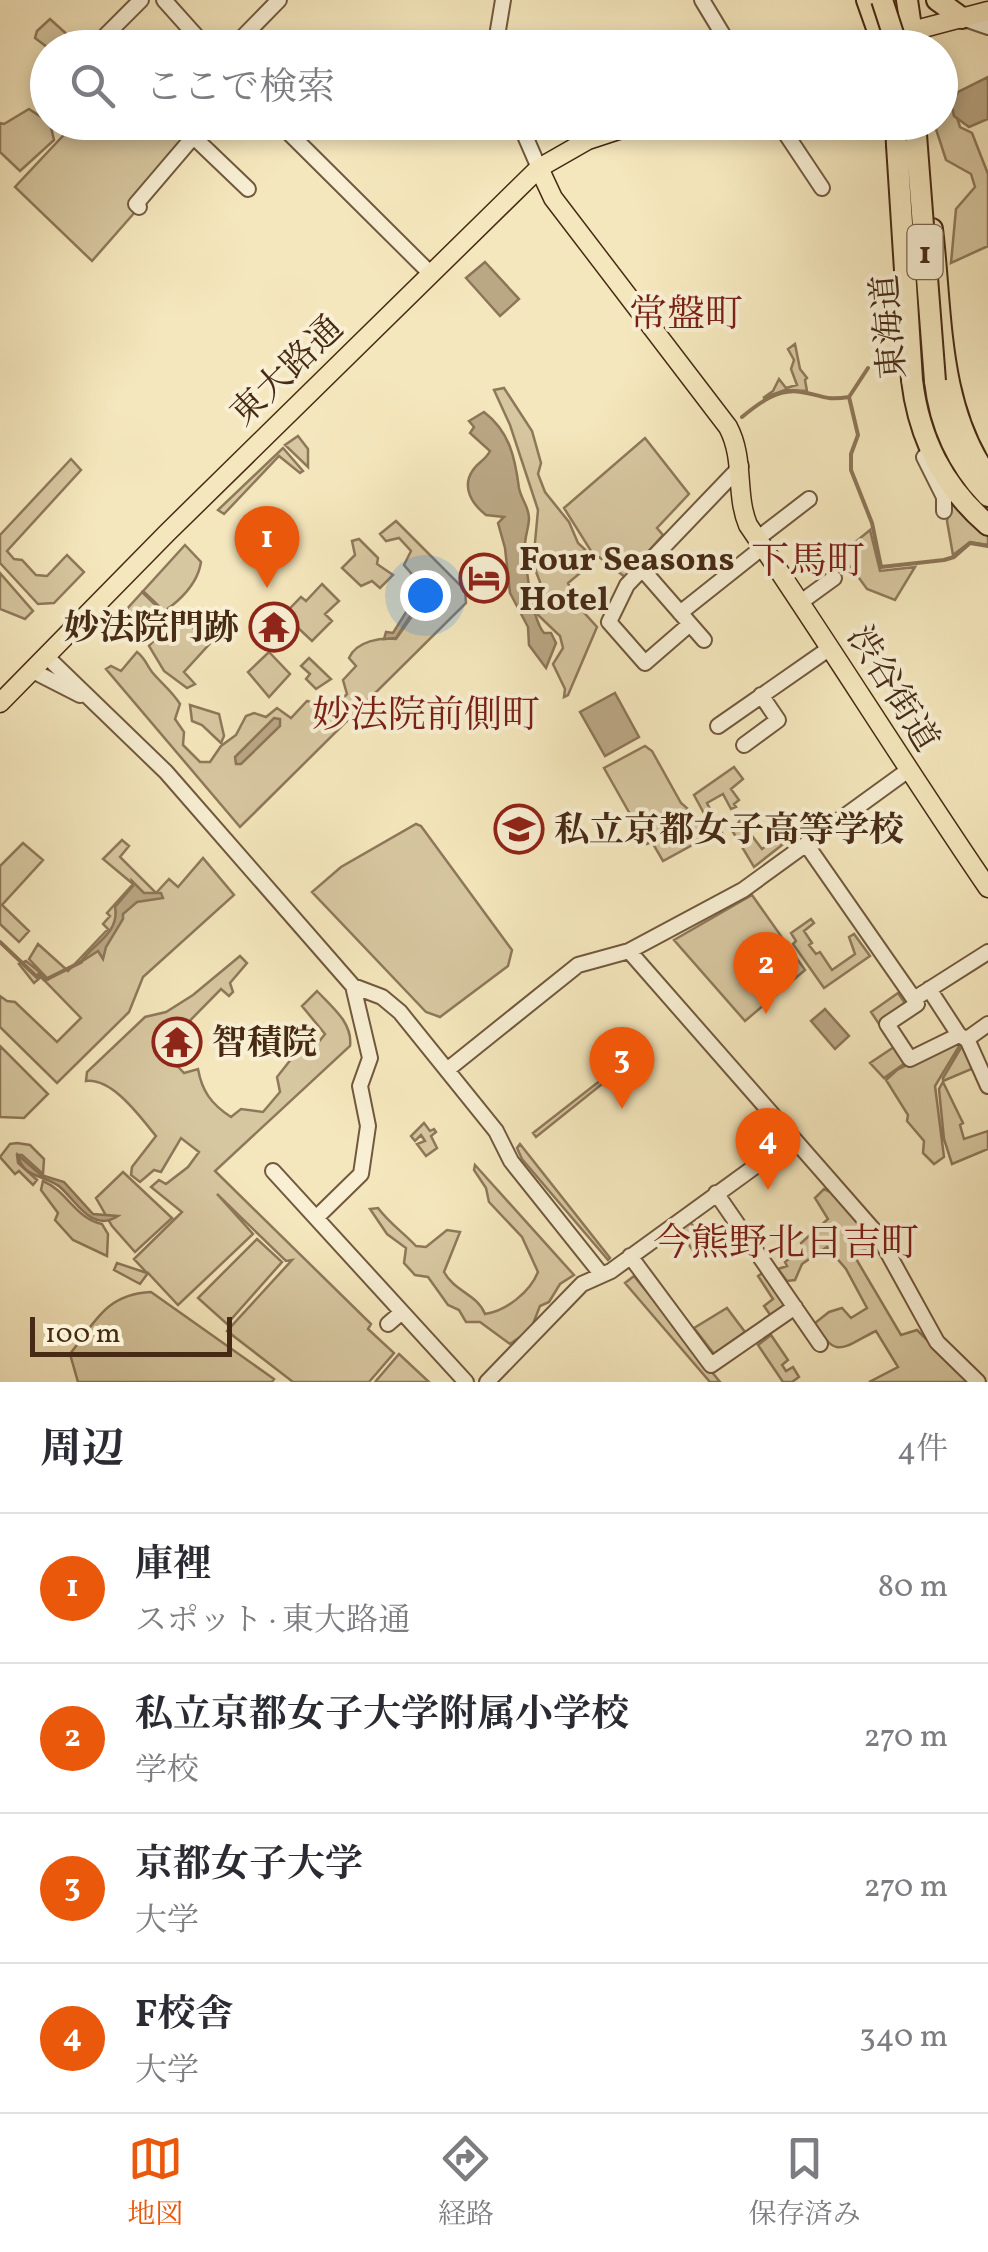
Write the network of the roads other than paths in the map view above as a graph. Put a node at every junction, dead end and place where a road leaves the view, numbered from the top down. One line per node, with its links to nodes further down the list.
1 (141, 0): 14 (street)
2 (279, 0): 16 (street)
3 (503, 0): 17 (street)
4 (702, 0): 18 (street)
5 (866, 0): 19 (highway)
6 (882, 0): 20 (highway, bridge)
7 (892, 0): 21 (highway)
8 (907, 0): 22 (highway)
9 (937, 0): 12 (highway)
10 (173, 3): 15 (street)
11 (988, 11): 12 (main road)
12 (962, 18): 13 (street); 23 (main road)
13 (988, 26)
14 (110, 30)
15 (193, 30)
16 (250, 30)
17 (499, 30)
18 (721, 30)
19 (886, 30)
20 (892, 30)
21 (895, 30)
22 (900, 30)
23 (932, 30)
24 (191, 140): 39 (street)
25 (197, 140): 38 (street)
26 (296, 140): 41 (street)
27 (527, 140): 36 (street)
28 (588, 140): 36 (main road, 東大路通)
29 (790, 140): 37 (street)
30 (893, 140): 40 (street)
31 (897, 140): 45 (highway, 1, bridge)
32 (906, 140): 45 (highway, 東海道 / 1)
33 (919, 140): 45 (highway, 東海道 / 1, bridge)
34 (922, 140): 35 (highway, 1)
35 (924, 152): 40 (street); 43 (highway, 1)
36 (539, 168): 41 (main road, 東大路通); 42 (main road, 渋谷街道)
37 (822, 188)
38 (248, 189)
39 (139, 206)
40 (897, 272): 46 (street)
41 (432, 274): 54 (main road, 東大路通)
42 (741, 466): 47 (main road, 渋谷街道); 48 (street)
43 (988, 476)
44 (808, 500): 47 (street)
45 (986, 511)
46 (944, 512)
47 (760, 543): 50 (main road, 渋谷街道); 51 (street)
48 (642, 569): 51 (street); 51 (street)
49 (834, 578): 50 (street)
50 (801, 602): 53 (main road, 渋谷街道)
51 (685, 619): 52 (street)
52 (704, 640)
53 (830, 648): 56 (street); 61 (main road, 渋谷街道)
54 (46, 656): 55 (main road, 東大路通); 58 (street)
55 (32, 670): 57 (main road, 東大路通); 58 (street)
56 (760, 696): 59 (street); 60 (street)
57 (0, 702)
58 (94, 702): 66 (street)
59 (718, 726)
60 (744, 745)
61 (907, 771): 62 (street); 63 (main road, 渋谷街道)
62 (806, 844): 64 (street); 68 (street)
63 (988, 888)
64 (629, 951): 71 (street); 85 (street)
65 (988, 952): 67 (street)
66 (354, 986): 71 (street); 76 (street)
67 (929, 988): 68 (street); 70 (street)
68 (914, 999): 70 (street)
69 (988, 1024): 70 (street)
70 (963, 1037): 72 (street)
71 (447, 1070): 78 (street)
72 (988, 1086)
73 (775, 1152): 75 (street)
74 (272, 1171): 76 (street)
75 (716, 1194): 77 (street); 79 (street)
76 (316, 1218): 80 (street)
77 (630, 1256): 78 (street); 79 (street)
78 (602, 1275): 84 (street)
79 (795, 1307): 82 (street)
80 (402, 1312): 81 (street); 83 (street)
81 (388, 1324)
82 (820, 1344)
83 (466, 1382)
84 (487, 1382)
85 (978, 1382)

